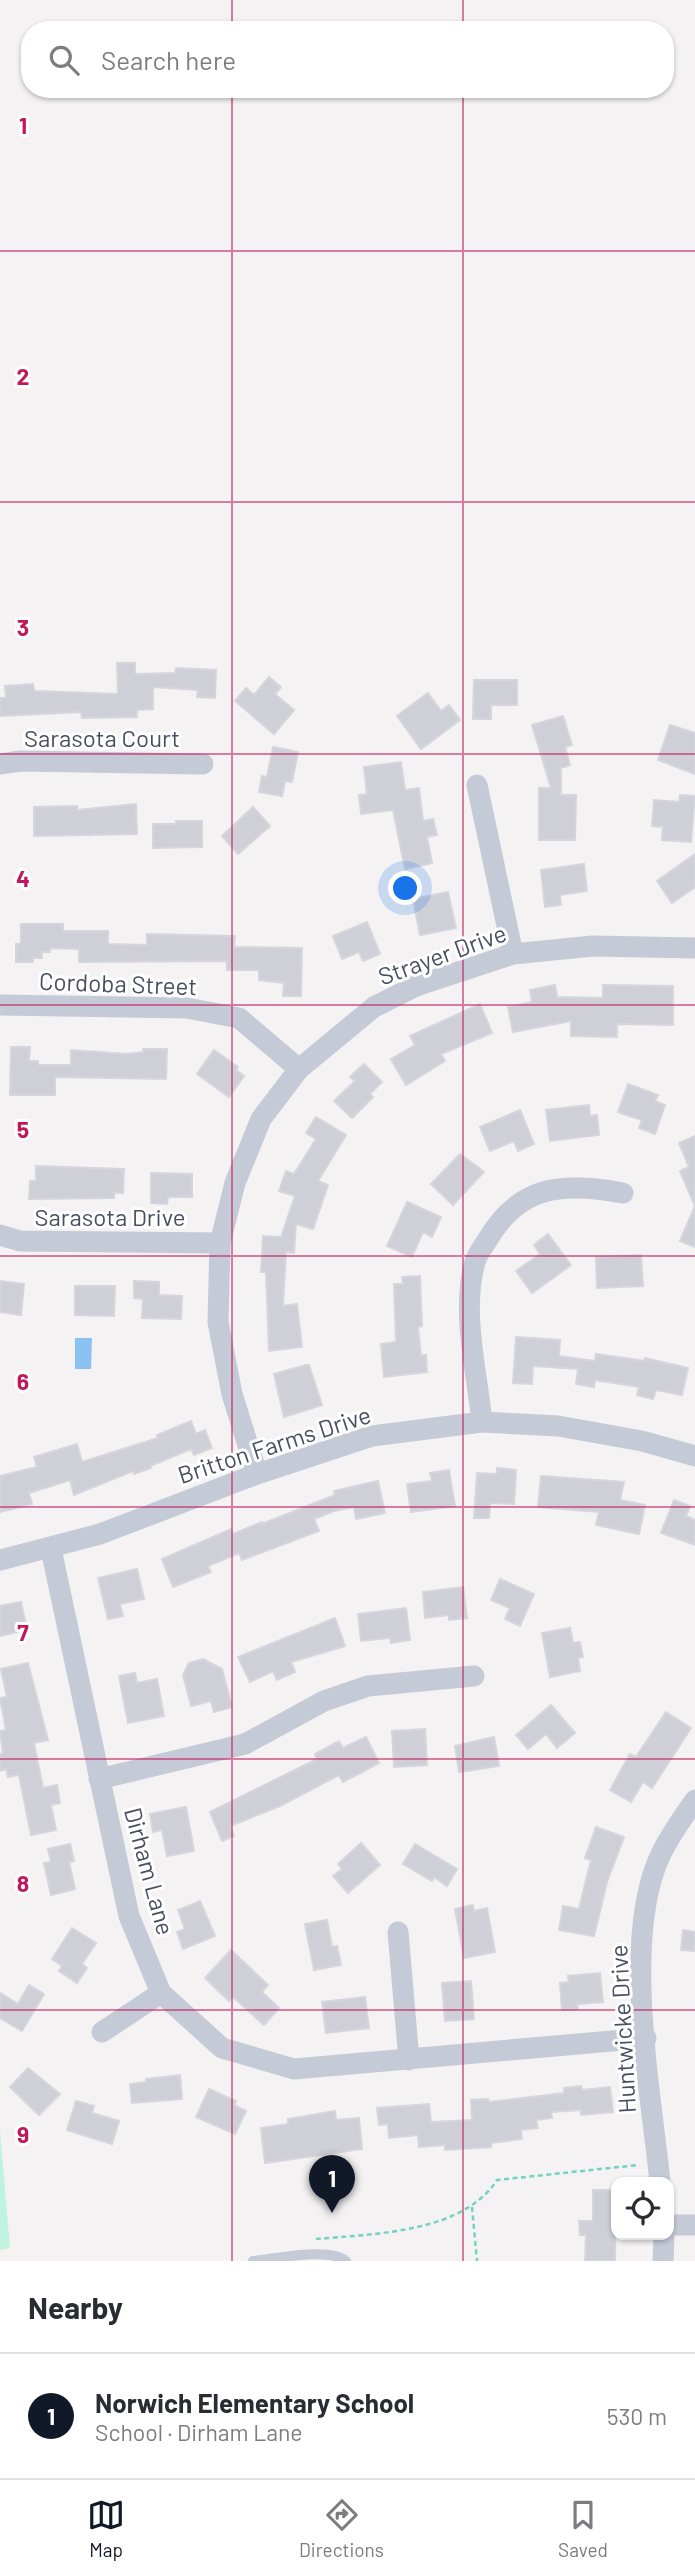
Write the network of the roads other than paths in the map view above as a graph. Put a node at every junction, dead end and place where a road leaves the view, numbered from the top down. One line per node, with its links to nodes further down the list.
1 (0, 764): 2 (street, Sarasota Court)
2 (203, 764)
3 (477, 785): 5 (street)
4 (695, 948): 5 (street, Strayer Drive)
5 (513, 954): 7 (street, Strayer Drive)
6 (0, 1005): 7 (street, Cordoba Street)
7 (299, 1069): 10 (street, Strayer Drive)
8 (623, 1193): 11 (street)
9 (0, 1236): 10 (street, Sarasota Drive)
10 (220, 1243): 13 (street, Strayer Drive)
11 (482, 1422): 12 (street, Britton Farms Drive); 13 (street, Britton Farms Drive)
12 (695, 1456)
13 (257, 1474): 14 (street, Britton Farms Drive)
14 (51, 1549): 15 (street, Britton Farms Drive); 17 (street, Dirham Lane)
15 (0, 1560)
16 (474, 1676): 17 (street)
17 (99, 1779): 20 (street, Dirham Lane)
18 (695, 1800): 22 (street, Huntwicke Drive)
19 (398, 1933): 23 (street)
20 (161, 1993): 21 (street); 23 (street, Dirham Lane)
21 (102, 2032)
22 (646, 2038): 23 (street, Dirham Lane); 24 (street, Huntwicke Drive)
23 (409, 2060)
24 (660, 2177)
25 (674, 2225): 26 (street)
26 (695, 2225)
27 (664, 2240): 31 (street)
28 (305, 2259): 29 (lane); 30 (lane)
29 (253, 2261)
30 (346, 2261)
31 (663, 2261)

